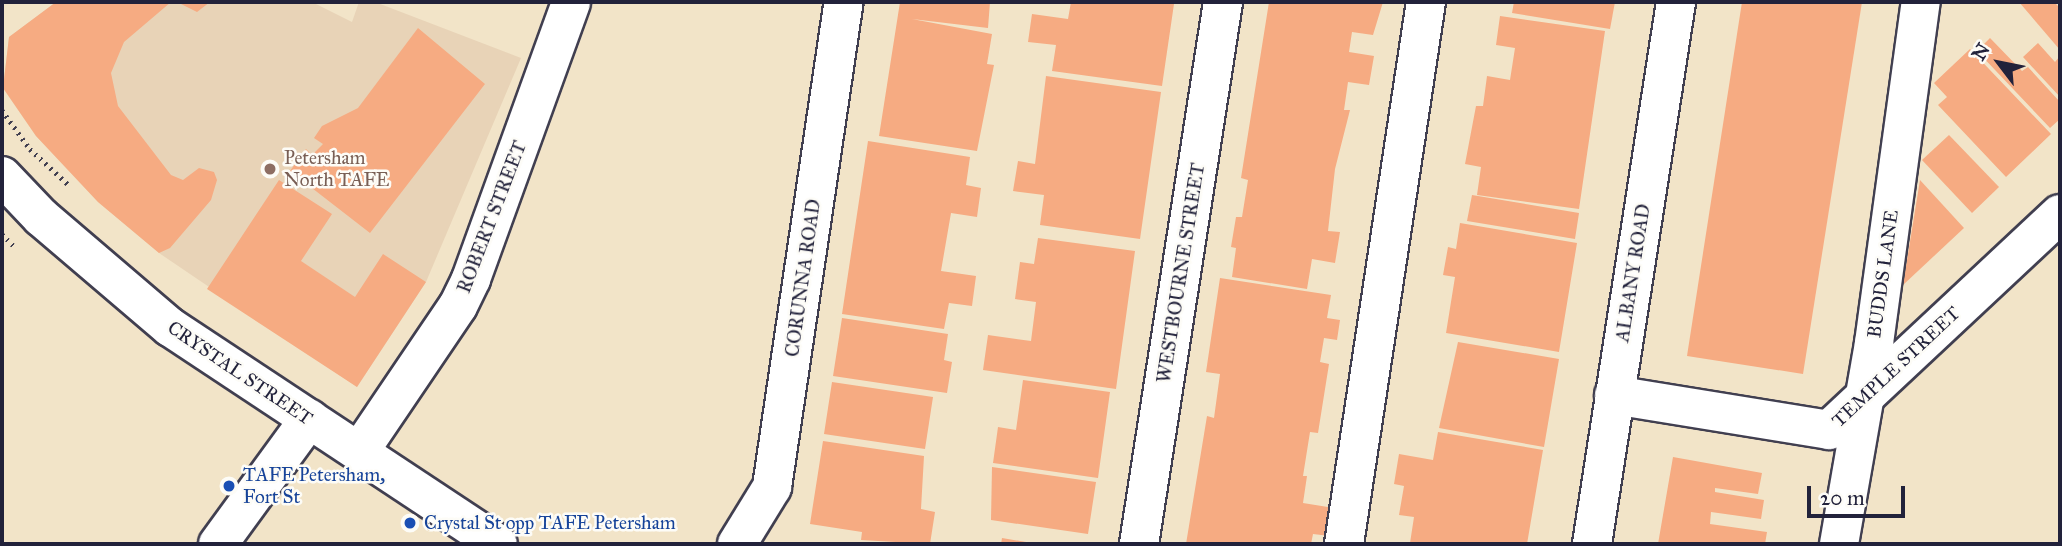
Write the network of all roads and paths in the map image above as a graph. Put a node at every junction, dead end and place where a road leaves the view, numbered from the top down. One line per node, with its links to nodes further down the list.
1 (571, 2): 16 (street, ROBERT STREET)
2 (844, 2): 19 (street, CORUNNA ROAD)
3 (1223, 2): 20 (street, WESTBOURNE STREET)
4 (1426, 2): 21 (street)
5 (1676, 2): 13 (street, ALBANY ROAD)
6 (1921, 2): 14 (street, BUDDS LANE)
7 (2, 110): 9 (path)
8 (2, 177): 15 (street, CRYSTAL STREET)
9 (71, 186)
10 (2060, 214): 14 (street, TEMPLE STREET)
11 (2, 234): 12 (path)
12 (15, 247)
13 (1614, 395): 14 (street, TEMPLE STREET); 22 (street, ALBANY ROAD)
14 (1863, 398): 23 (street, BUDDS LANE)
15 (309, 419): 16 (street, CRYSTAL STREET); 17 (street)
16 (359, 452): 18 (street, CRYSTAL STREET)
17 (218, 544)
18 (498, 544)
19 (737, 544)
20 (1139, 544)
21 (1344, 544)
22 (1592, 544)
23 (1839, 544)

